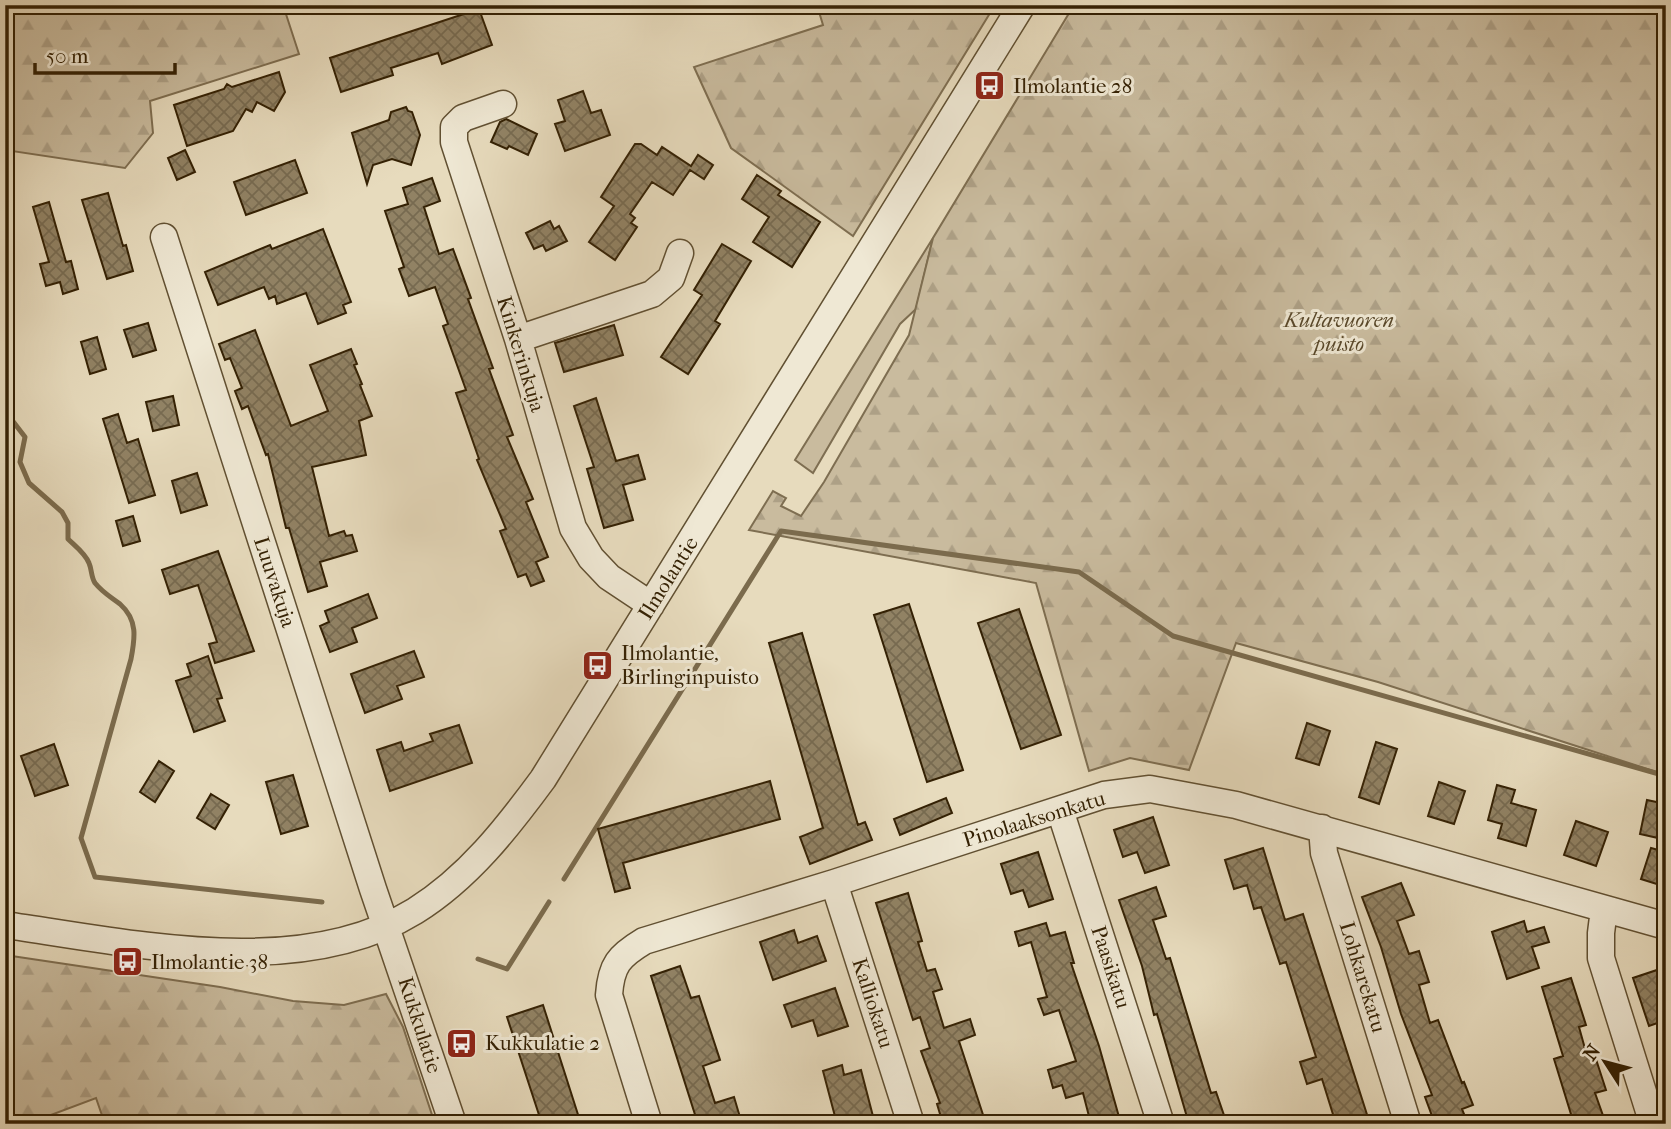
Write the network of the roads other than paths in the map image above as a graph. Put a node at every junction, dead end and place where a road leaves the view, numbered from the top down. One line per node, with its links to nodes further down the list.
1 (1022, 5): 6 (street, Ilmolantie)
2 (503, 104): 5 (street, Kinkerinkuja)
3 (164, 237): 12 (street, Luuvakuja)
4 (680, 253): 5 (street)
5 (518, 338): 6 (street, Kinkerinkuja)
6 (651, 605): 12 (street, Ilmolantie)
7 (1060, 810): 8 (street, Pinolaaksonkatu); 9 (street, Pinolaaksonkatu); 17 (street, Paasikatu)
8 (1322, 828): 10 (street, Pinolaaksonkatu); 18 (street, Lohkarekatu)
9 (834, 883): 15 (street, Pinolaaksonkatu); 16 (street, Kalliokatu)
10 (1604, 909): 13 (street, Pinolaaksonkatu); 19 (street)
11 (5, 925): 12 (street, Ilmolantie)
12 (387, 926): 14 (street, Kukkulatie)
13 (1666, 926)
14 (453, 1124)
15 (649, 1124)
16 (911, 1124)
17 (1161, 1124)
18 (1409, 1124)
19 (1653, 1124)

